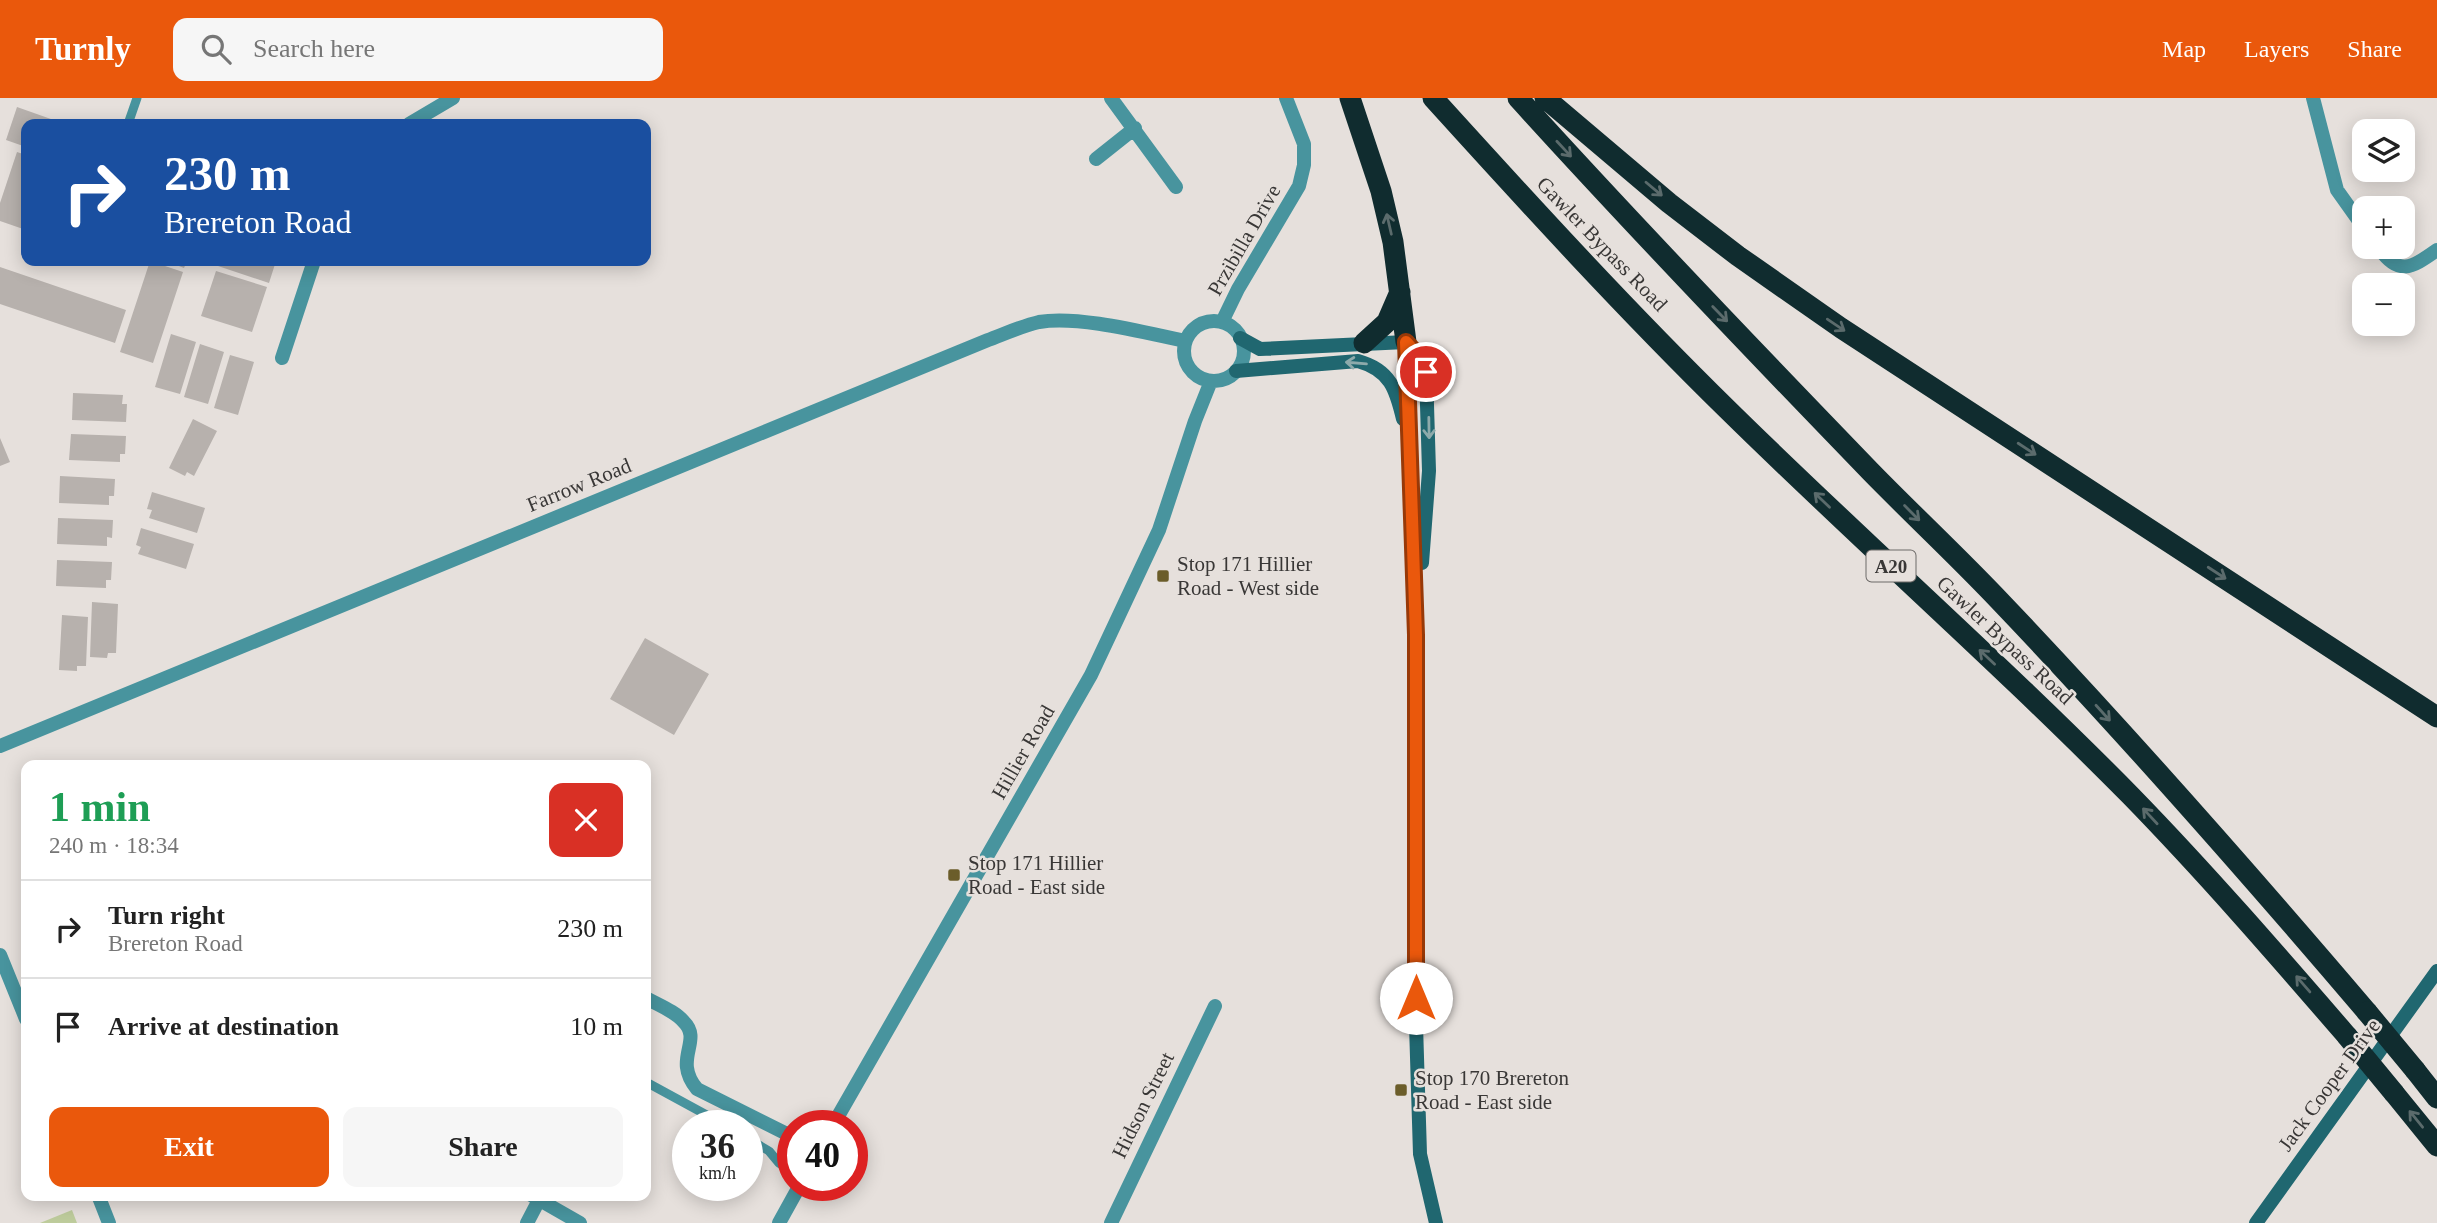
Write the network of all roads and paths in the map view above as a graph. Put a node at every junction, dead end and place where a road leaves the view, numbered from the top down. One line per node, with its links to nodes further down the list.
1 (137, 98): 10 (lane)
2 (453, 98): 11 (street)
3 (1111, 98): 12 (street)
4 (1286, 98): 20 (street, Przibilla Drive)
5 (1350, 98): 19 (highway, one-way to 5)
6 (1433, 98): 42 (highway, Gawler Bypass Road / A20, one-way to 6, bridge)
7 (1518, 98): 38 (highway, Gawler Bypass Road / A20, one-way to 38, bridge)
8 (1545, 98): 30 (highway, one-way to 30)
9 (2313, 98): 15 (street)
10 (130, 119)
11 (417, 119)
12 (1135, 128): 13 (street); 14 (street)
13 (1096, 159)
14 (1176, 187)
15 (2352, 211)
16 (2437, 250): 17 (street)
17 (2387, 259)
18 (312, 266): 25 (street)
19 (1400, 292): 23 (highway); 24 (highway)
20 (1222, 322): 21 (street); 22 (street)
21 (1240, 338): 24 (street); 26 (street)
22 (1185, 341): 27 (street); 31 (street, Farrow Road)
23 (1406, 342): 24 (street); 28 (street); 29 (street, one-way to 29)
24 (1364, 343)
25 (282, 358)
26 (1236, 371): 27 (street); 28 (street, one-way to 26)
27 (1211, 381): 40 (street, Hillier Road)
28 (1410, 455): 29 (street)
29 (1416, 635): 54 (street)
30 (2437, 718)
31 (0, 746)
32 (0, 955): 36 (street)
33 (2437, 971): 55 (street, Jack Cooper Drive)
34 (651, 1001): 41 (street)
35 (1215, 1006): 53 (street, Hidson Street)
36 (21, 1007)
37 (651, 1085): 39 (lane)
38 (2437, 1098)
39 (697, 1110)
40 (842, 1110)
41 (777, 1128)
42 (2437, 1146)
43 (763, 1147): 44 (lane)
44 (777, 1161)
45 (101, 1201): 49 (street)
46 (534, 1201): 50 (street)
47 (540, 1201): 51 (street)
48 (791, 1201): 52 (street)
49 (110, 1223)
50 (527, 1223)
51 (580, 1223)
52 (779, 1223)
53 (1111, 1223)
54 (1436, 1223)
55 (2256, 1223)

